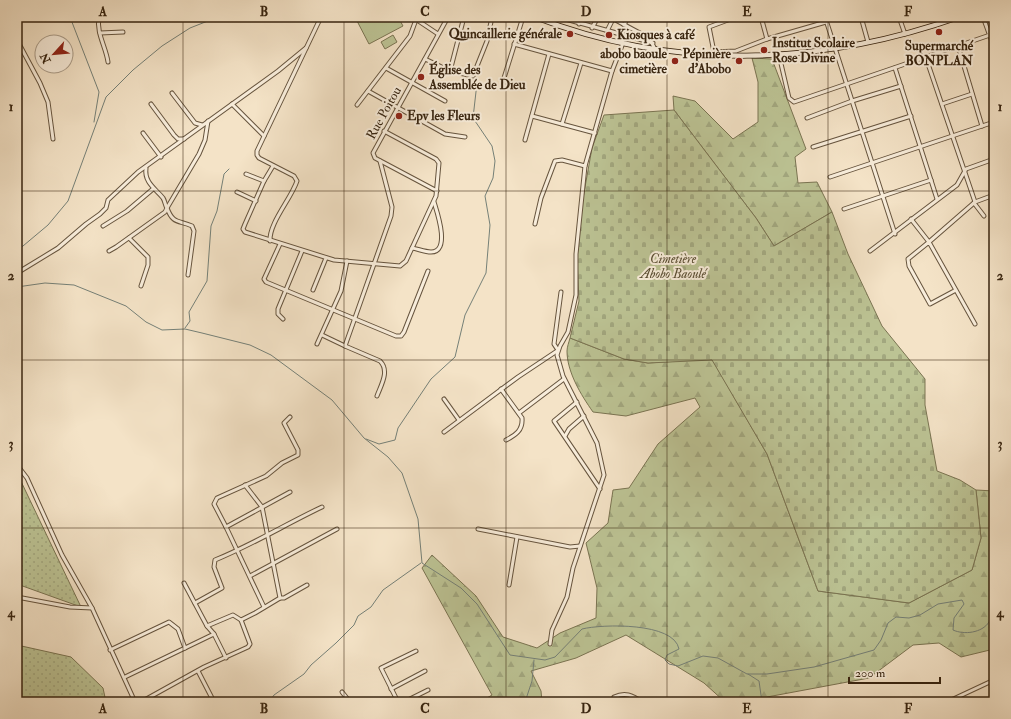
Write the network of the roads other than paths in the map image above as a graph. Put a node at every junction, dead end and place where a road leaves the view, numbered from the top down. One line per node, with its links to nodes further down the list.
1 (99, 17): 29 (street)
2 (321, 17): 41 (street)
3 (448, 17): 30 (street, Rue Poitou)
4 (464, 17): 53 (street)
5 (492, 17): 53 (street)
6 (523, 17): 38 (street)
7 (535, 17): 35 (main road)
8 (558, 17): 20 (street)
9 (583, 17): 24 (street)
10 (598, 17): 26 (street)
11 (628, 17): 25 (street)
12 (736, 17): 44 (street)
13 (761, 17): 33 (street)
14 (825, 17): 23 (street)
15 (861, 17): 37 (street)
16 (899, 17): 31 (street)
17 (959, 17): 22 (main road)
18 (983, 17): 32 (street)
19 (417, 18): 30 (street); 51 (street)
20 (567, 18): 24 (street)
21 (611, 18): 25 (street); 27 (street)
22 (946, 19): 31 (main road)
23 (826, 22): 33 (street); 43 (street)
24 (579, 24): 26 (street)
25 (624, 25): 36 (street)
26 (592, 28): 27 (street)
27 (607, 31): 36 (street)
28 (123, 32): 29 (street)
29 (100, 33): 49 (street)
30 (438, 34): 48 (street, Rue Poitou)
31 (905, 34): 37 (main road)
32 (990, 35): 39 (street); 40 (street)
33 (767, 39): 44 (street)
34 (17, 40): 84 (street)
35 (623, 43): 42 (main road); 54 (street)
36 (653, 43): 42 (street)
37 (869, 43): 43 (main road)
38 (514, 44): 45 (street); 55 (street)
39 (958, 46): 47 (street); 61 (street)
40 (994, 47)
41 (306, 48): 65 (street); 81 (street)
42 (655, 49): 44 (main road)
43 (835, 49): 46 (main road); 57 (street)
44 (714, 53): 46 (main road)
45 (549, 54): 50 (street); 69 (street)
46 (780, 55): 57 (street)
47 (926, 58): 52 (street); 66 (street)
48 (425, 59): 53 (street); 56 (street, Rue Poitou)
49 (108, 62)
50 (581, 63): 54 (street); 74 (street)
51 (386, 68): 56 (street); 59 (street)
52 (895, 68): 57 (street); 58 (street)
53 (450, 71)
54 (612, 71): 80 (street)
55 (504, 78)
56 (412, 83): 62 (street); 68 (street, Rue Poitou)
57 (846, 84): 63 (street)
58 (901, 86): 63 (street); 70 (street)
59 (368, 91): 67 (street); 68 (street)
60 (172, 93): 75 (street)
61 (972, 94): 66 (street); 76 (street)
62 (445, 101)
63 (852, 101): 71 (street); 78 (street)
64 (151, 104): 85 (street)
65 (232, 104): 72 (street); 81 (street)
66 (942, 104): 82 (street)
67 (357, 105)
68 (399, 107): 77 (street, Rue Poitou); 83 (street)
69 (532, 116): 74 (street); 86 (street)
70 (911, 116): 78 (street); 87 (street)
71 (806, 118)
72 (208, 121): 75 (street); 110 (street)
73 (994, 122): 76 (street)
74 (562, 124): 80 (street)
75 (202, 125): 85 (street)
76 (982, 126): 82 (street)
77 (384, 132): 91 (street, Rue Poitou); 103 (street)
78 (861, 132): 88 (street); 92 (street)
79 (143, 133): 89 (street)
80 (595, 133): 94 (street)
81 (264, 136): 93 (street)
82 (952, 136): 87 (street); 96 (street)
83 (465, 137)
84 (53, 139)
85 (184, 139): 89 (street)
86 (525, 140)
87 (921, 146): 92 (street); 99 (street)
88 (813, 147)
89 (161, 157): 95 (street)
90 (994, 160): 96 (street)
91 (380, 161): 103 (street, Rue Poitou); 127 (street)
92 (872, 163): 98 (street); 105 (street)
93 (273, 166): 100 (street); 118 (street)
94 (585, 166): 114 (street); 143 (street)
95 (146, 168): 101 (street); 129 (street)
96 (964, 173): 106 (street); 109 (street)
97 (246, 174): 100 (street)
98 (830, 177)
99 (931, 180): 105 (street); 106 (street)
100 (264, 181): 107 (street)
101 (153, 189): 110 (street); 115 (street)
102 (237, 192): 107 (street)
103 (437, 192): 108 (street)
104 (994, 195): 109 (street)
105 (883, 196): 111 (street); 116 (street)
106 (938, 199): 113 (street)
107 (256, 201): 118 (street)
108 (434, 202): 121 (street); 121 (street)
109 (974, 203): 112 (street); 119 (street)
110 (166, 208): 117 (street); 130 (street)
111 (844, 209)
112 (984, 216)
113 (911, 219): 116 (street); 119 (street)
114 (535, 224)
115 (103, 226)
116 (895, 234): 124 (street)
117 (129, 238): 122 (street); 131 (street)
118 (270, 241): 120 (street)
119 (929, 242): 134 (street); 134 (street)
120 (280, 244): 123 (street); 132 (street)
121 (412, 248): 127 (street)
122 (109, 250)
123 (302, 250): 125 (street); 132 (street)
124 (870, 251)
125 (326, 258): 126 (street); 133 (street)
126 (347, 261): 127 (street); 136 (street)
127 (374, 263): 138 (street)
128 (428, 271): 138 (street)
129 (17, 273)
130 (188, 275)
131 (141, 286)
132 (286, 290): 136 (street); 137 (street)
133 (313, 290)
134 (956, 290): 139 (street)
135 (561, 292): 143 (street)
136 (332, 309): 138 (street); 140 (street)
137 (283, 319)
138 (354, 319): 142 (street)
139 (974, 324)
140 (322, 335): 141 (street); 142 (street)
141 (317, 344)
142 (345, 346): 146 (street)
143 (558, 350): 144 (street); 145 (street)
144 (564, 379): 148 (street); 149 (street)
145 (501, 389): 149 (street); 152 (street)
146 (377, 396)
147 (444, 399): 152 (street)
148 (577, 402): 150 (street); 154 (street)
149 (519, 413): 155 (street)
150 (584, 416): 154 (street); 158 (street)
151 (290, 417): 157 (street)
152 (460, 420): 153 (street)
153 (444, 432)
154 (565, 436): 158 (street)
155 (506, 440)
156 (17, 465): 178 (street)
157 (245, 485): 160 (street); 162 (street)
158 (600, 488): 167 (street)
159 (290, 492): 160 (street)
160 (262, 507): 162 (street); 165 (street)
161 (322, 507): 165 (street)
162 (226, 527): 168 (street)
163 (478, 529): 166 (street)
164 (337, 530): 169 (street)
165 (268, 536): 168 (street); 169 (street)
166 (517, 537): 167 (street); 173 (street)
167 (580, 546): 182 (street)
168 (237, 550): 170 (street); 176 (street)
169 (274, 564): 170 (street); 175 (street)
170 (250, 576): 177 (street)
171 (184, 583): 176 (street)
172 (308, 585): 175 (street)
173 (509, 585)
174 (17, 596): 178 (street)
175 (280, 598): 177 (street)
176 (195, 603): 180 (street)
177 (264, 607): 179 (street)
178 (92, 608): 184 (street)
179 (241, 620): 180 (street); 186 (street)
180 (207, 626): 181 (street)
181 (214, 634): 183 (street); 186 (street)
182 (550, 644)
183 (185, 648): 184 (street); 189 (street)
184 (110, 650): 189 (street)
185 (416, 650): 191 (street)
186 (226, 658): 187 (street)
187 (198, 671): 196 (street); 197 (street)
188 (425, 671): 191 (street)
189 (125, 677): 195 (street)
190 (994, 680): 202 (street)
191 (391, 689): 199 (street)
192 (428, 690): 200 (street)
193 (342, 692): 198 (street)
194 (614, 697): 201 (street)
195 (135, 702)
196 (141, 702)
197 (214, 702)
198 (350, 702)
199 (398, 702)
200 (404, 702)
201 (642, 702)
202 (947, 702)

